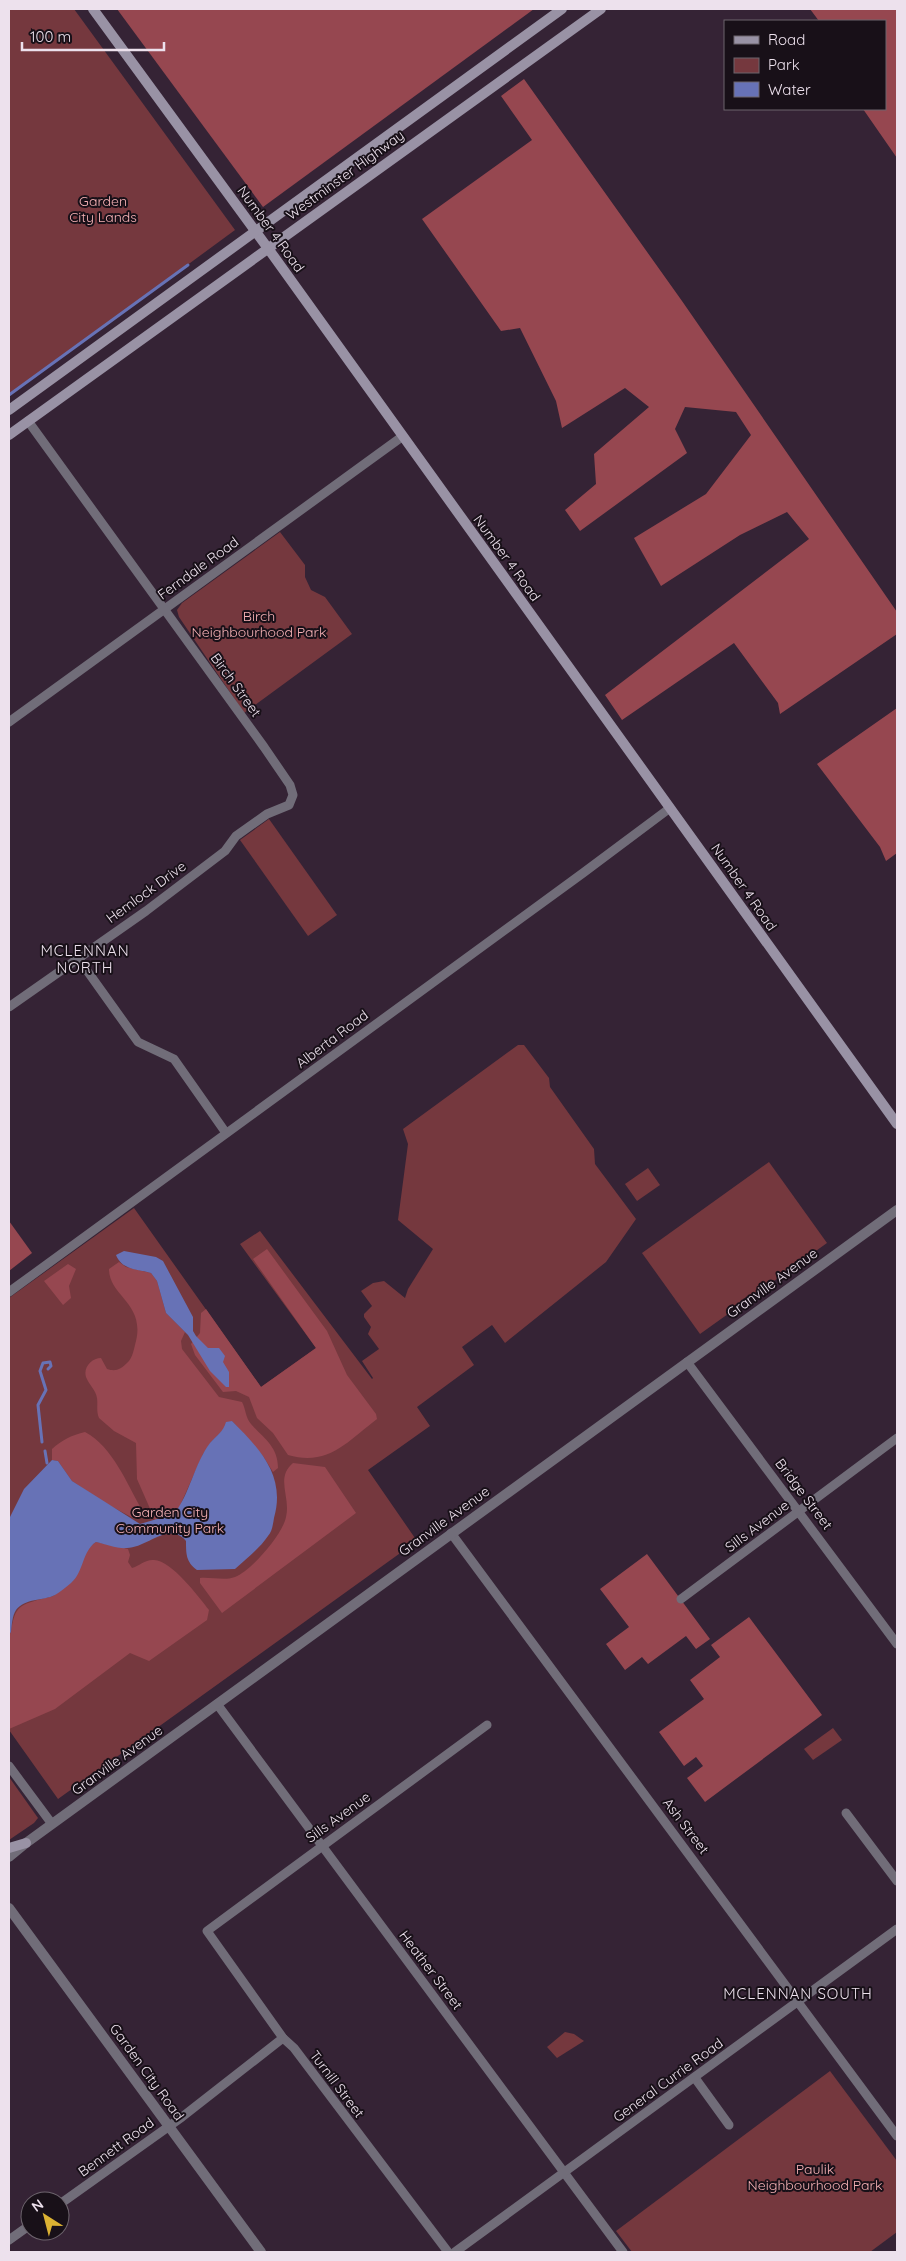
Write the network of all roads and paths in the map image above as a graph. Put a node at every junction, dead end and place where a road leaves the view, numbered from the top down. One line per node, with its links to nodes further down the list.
1 (93, 9): 4 (main road, Number 4 Road)
2 (562, 9): 4 (main road, Westminster Highway)
3 (601, 9): 5 (main road, Westminster Highway)
4 (256, 231): 5 (main road, Number 4 Road); 6 (main road, Westminster Highway)
5 (268, 247): 7 (main road, Westminster Highway); 9 (main road, Number 4 Road)
6 (9, 410)
7 (28, 421): 8 (main road, Westminster Highway); 10 (street, Birch Street)
8 (9, 435)
9 (403, 436): 10 (street, Ferndale Road); 13 (main road, Number 4 Road)
10 (165, 608): 11 (street, Ferndale Road); 12 (street, Birch Street)
11 (9, 722)
12 (293, 795): 14 (street, Hemlock Drive)
13 (670, 808): 16 (main road, Number 4 Road); 17 (street, Alberta Road)
14 (78, 958): 15 (street, Hemlock Drive); 17 (street)
15 (9, 1008)
16 (897, 1124)
17 (226, 1133): 19 (street, Alberta Road)
18 (897, 1210): 20 (street, Granville Avenue)
19 (9, 1292)
20 (687, 1362): 22 (street, Bridge Street); 23 (street, Granville Avenue)
21 (897, 1438): 22 (street, Sills Avenue)
22 (800, 1511): 24 (street, Sills Avenue); 25 (street, Bridge Street)
23 (451, 1533): 26 (street, Granville Avenue); 39 (street, Ash Street)
24 (681, 1599)
25 (897, 1644)
26 (217, 1704): 30 (street, Granville Avenue); 32 (street, Heather Street)
27 (487, 1725): 32 (street, Sills Avenue)
28 (9, 1766): 30 (street)
29 (846, 1813): 35 (street)
30 (52, 1824): 31 (street, Granville Avenue)
31 (26, 1843): 33 (main road); 34 (street, Granville Avenue)
32 (322, 1846): 38 (street, Sills Avenue); 45 (street, Heather Street)
33 (9, 1848)
34 (9, 1857)
35 (897, 1882)
36 (9, 1908): 43 (street, Garden City Road)
37 (897, 1929): 39 (street, General Currie Road)
38 (206, 1931): 40 (street, Turnill Street)
39 (798, 2001): 41 (street, General Currie Road); 44 (street, Ash Street)
40 (283, 2038): 43 (street, Bennett Road); 50 (street, Turnill Street)
41 (696, 2078): 42 (street); 45 (street, General Currie Road)
42 (729, 2125)
43 (169, 2126): 46 (street, Bennett Road); 49 (street, Garden City Road)
44 (897, 2136)
45 (564, 2171): 51 (street, General Currie Road); 52 (street, Heather Street)
46 (70, 2197)
47 (20, 2232): 48 (street)
48 (9, 2240)
49 (261, 2252)
50 (448, 2252)
51 (455, 2252)
52 (624, 2252)

